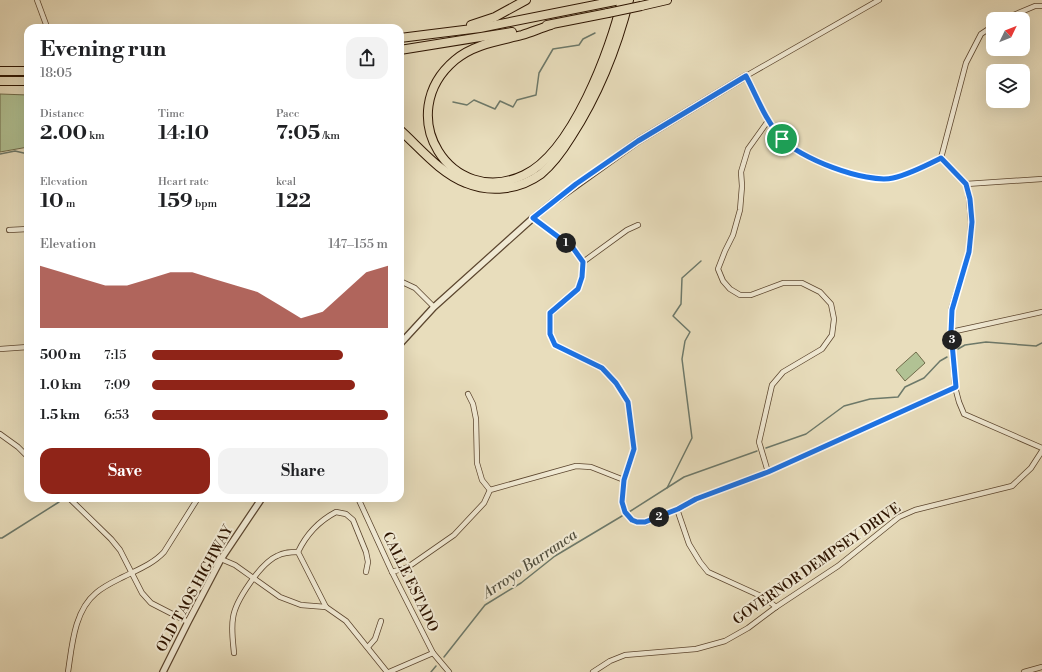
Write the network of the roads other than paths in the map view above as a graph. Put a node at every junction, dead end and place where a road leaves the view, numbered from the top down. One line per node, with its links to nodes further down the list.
1 (37, 0): 9 (street)
2 (526, 0): 12 (highway)
3 (621, 0): 10 (highway); 12 (highway)
4 (629, 0): 21 (highway)
5 (667, 0): 10 (highway, bridge)
6 (879, 0): 17 (street)
7 (1042, 6): 8 (street)
8 (1021, 12)
9 (46, 24)
10 (551, 25): 14 (highway)
11 (986, 31): 22 (street)
12 (444, 33): 13 (highway)
13 (404, 38)
14 (404, 49)
15 (0, 71): 16 (highway)
16 (24, 71)
17 (746, 76): 20 (street); 25 (street)
18 (0, 81): 19 (highway)
19 (24, 81)
20 (768, 121): 22 (street); 42 (street)
21 (404, 134)
22 (941, 158): 24 (street)
23 (1042, 179): 24 (street)
24 (966, 184): 33 (street)
25 (533, 218): 29 (street); 31 (street)
26 (638, 225): 29 (street)
27 (24, 229): 28 (street)
28 (9, 230)
29 (583, 262): 43 (street)
30 (404, 283): 31 (street)
31 (434, 307): 34 (street)
32 (1042, 312): 33 (street)
33 (951, 332): 37 (street)
34 (404, 340)
35 (24, 347): 36 (street)
36 (0, 349)
37 (956, 387): 40 (street); 42 (street)
38 (468, 394): 44 (street)
39 (0, 434): 41 (street)
40 (1042, 450): 57 (street, GOVERNOR DEMPSEY DRIVE)
41 (24, 453)
42 (768, 472): 49 (street)
43 (624, 480): 44 (street); 49 (street)
44 (490, 490): 53 (street)
45 (73, 502): 54 (street)
46 (195, 502): 54 (street)
47 (259, 502): 51 (street, OLD TAOS HIGHWAY)
48 (360, 502): 53 (street, CALLE ESTADO)
49 (678, 509): 57 (street)
50 (298, 552): 52 (street); 55 (street); 56 (street)
51 (221, 559): 55 (street); 59 (street, OLD TAOS HIGHWAY)
52 (366, 572)
53 (392, 572): 62 (street, CALLE ESTADO)
54 (132, 573): 59 (street); 64 (street)
55 (254, 578): 56 (street); 61 (street)
56 (326, 607): 60 (street)
57 (776, 607): 68 (street, GOVERNOR DEMPSEY DRIVE)
58 (381, 621): 60 (street)
59 (188, 622): 65 (street, OLD TAOS HIGHWAY)
60 (368, 647): 66 (street)
61 (234, 653)
62 (433, 653): 66 (street); 67 (street, CALLE ESTADO)
63 (1042, 667): 69 (street)
64 (68, 672)
65 (163, 672)
66 (388, 672)
67 (449, 672)
68 (593, 672)
69 (1024, 672)

